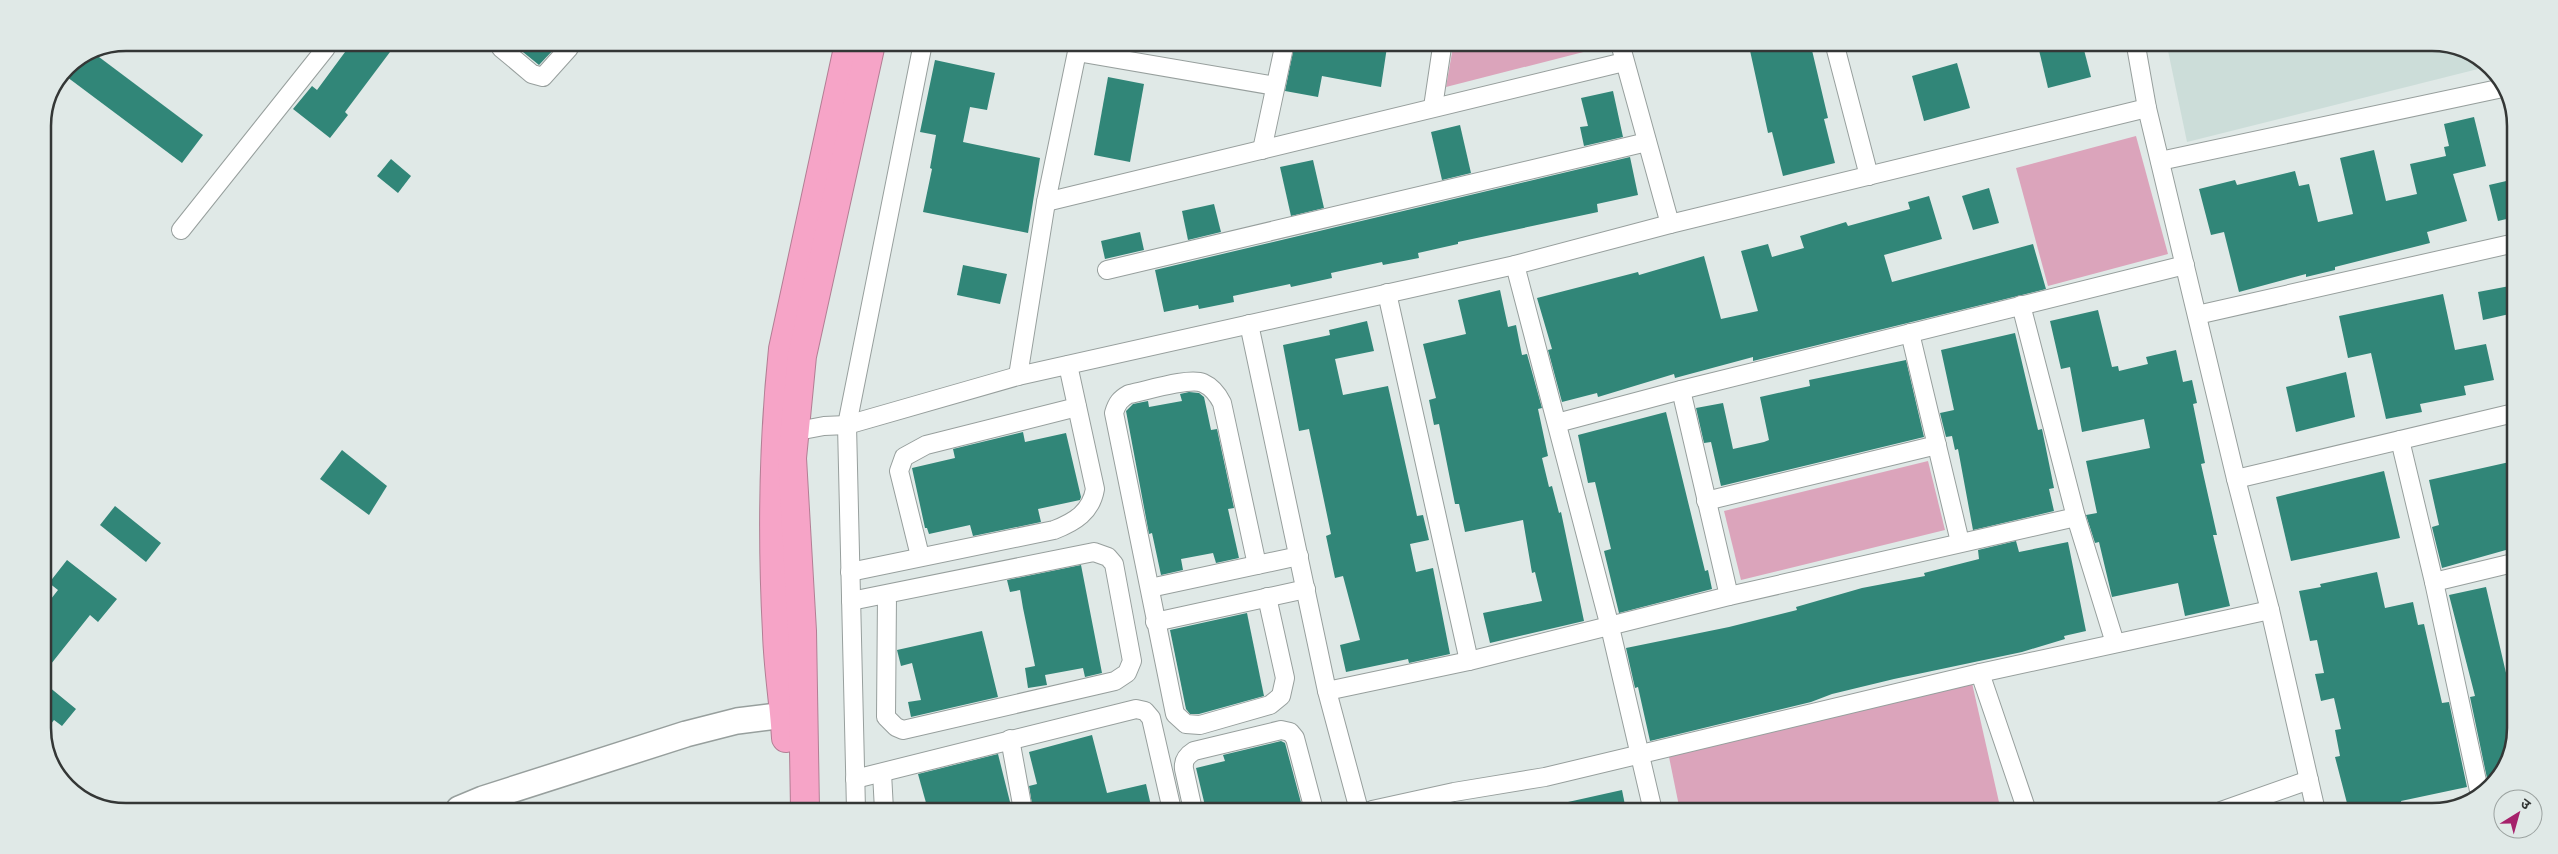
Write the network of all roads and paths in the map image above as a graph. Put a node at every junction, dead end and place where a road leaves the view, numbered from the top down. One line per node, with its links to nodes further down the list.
1 (324, 51): 25 (street)
2 (505, 51): 3 (street)
3 (566, 51)
4 (848, 51): 21 (highway)
5 (869, 51): 21 (highway)
6 (921, 51): 41 (street)
7 (1078, 51): 23 (street)
8 (1083, 51): 14 (street)
9 (1283, 51): 14 (street)
10 (1441, 51): 16 (street)
11 (1836, 51): 22 (street)
12 (2137, 51): 17 (street)
13 (1622, 54): 16 (street); 18 (street)
14 (1275, 86): 19 (street)
15 (2498, 89): 20 (street)
16 (1433, 107): 19 (street)
17 (2147, 108): 20 (street); 22 (street)
18 (1647, 142): 24 (street); 29 (street)
19 (1262, 150): 23 (street)
20 (2160, 161): 28 (street)
21 (835, 164): 42 (highway)
22 (1869, 176): 24 (street)
23 (1046, 202): 36 (street)
24 (1670, 224): 27 (street)
25 (181, 230)
26 (2507, 246): 32 (street)
27 (1515, 264): 30 (street); 40 (street)
28 (2185, 265): 31 (street); 32 (street)
29 (1108, 270)
30 (1387, 293): 33 (street); 65 (street)
31 (2021, 305): 34 (street); 47 (street)
32 (2197, 315): 45 (street)
33 (1250, 324): 35 (street); 50 (street)
34 (1910, 332): 37 (street); 44 (street)
35 (1068, 365): 36 (street); 38 (street)
36 (1018, 376): 41 (street)
37 (1681, 390): 40 (street); 46 (street)
38 (1077, 407): 49 (street); 49 (street)
39 (2507, 415): 43 (street)
40 (1557, 422): 63 (street)
41 (847, 425): 42 (street); 53 (street)
42 (785, 433): 68 (highway); 77 (highway)
43 (2400, 440): 45 (street); 54 (street)
44 (1937, 445): 46 (street); 48 (street)
45 (2236, 479): 61 (street)
46 (1706, 501): 58 (street)
47 (2076, 517): 48 (street); 64 (street)
48 (1960, 542): 58 (street)
49 (920, 556): 53 (street)
50 (1298, 556): 52 (street); 56 (street)
51 (2507, 564): 54 (street)
52 (1257, 565): 55 (street); 55 (street)
53 (850, 572): 60 (street)
54 (2434, 582): 74 (street)
55 (1150, 588): 62 (street)
56 (1306, 589): 59 (street); 67 (street)
57 (887, 595): 57 (street); 60 (street)
58 (1728, 596): 63 (street)
59 (1267, 597): 62 (street); 62 (street)
60 (851, 601): 72 (street)
61 (2270, 610): 64 (street); 73 (street)
62 (1155, 622)
63 (1610, 627): 65 (street); 70 (street)
64 (2115, 643): 66 (street)
65 (1469, 661): 67 (street)
66 (1980, 673): 70 (street); 87 (street)
67 (1327, 691): 84 (street)
68 (785, 715): 75 (street); 76 (highway)
69 (1010, 739): 71 (street); 80 (street); 81 (street)
70 (1641, 754): 85 (street); 86 (street)
71 (882, 773): 72 (street); 79 (street)
72 (855, 779): 78 (street)
73 (2309, 780): 88 (street); 89 (street)
74 (2478, 786)
75 (473, 803)
76 (787, 803)
77 (804, 803)
78 (856, 803)
79 (884, 803)
80 (1022, 803)
81 (1170, 803)
82 (1191, 803): 83 (street)
83 (1312, 803)
84 (1356, 803)
85 (1404, 803)
86 (1652, 803)
87 (2024, 803)
88 (2244, 803)
89 (2314, 803)

